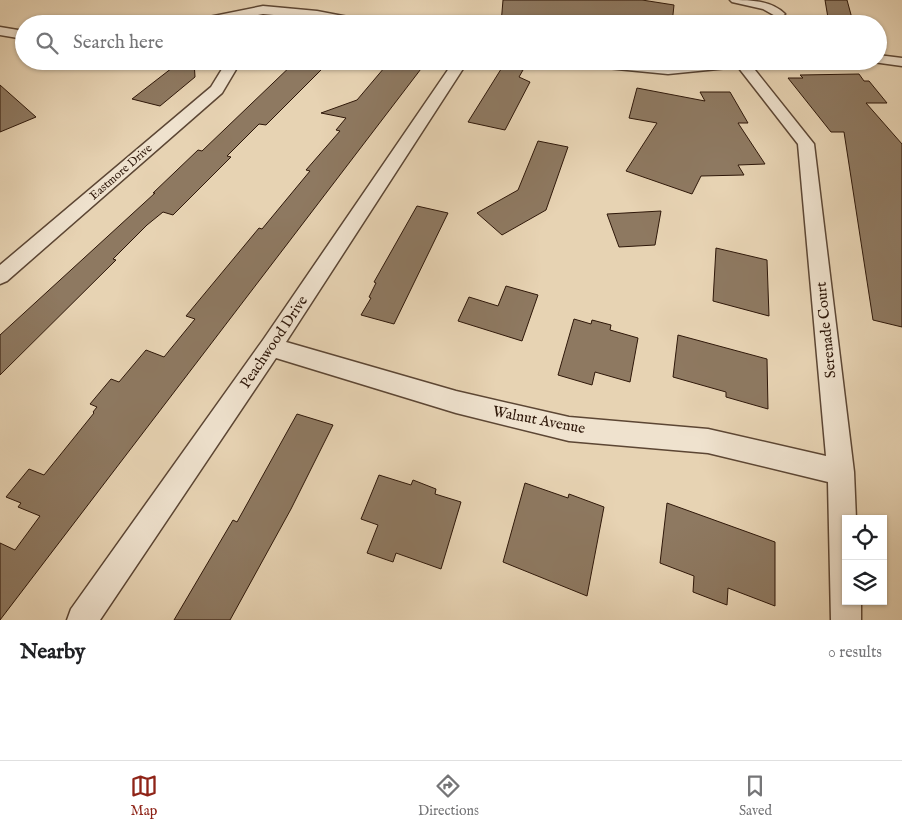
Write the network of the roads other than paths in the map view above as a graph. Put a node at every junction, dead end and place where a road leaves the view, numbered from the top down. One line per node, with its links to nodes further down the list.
1 (736, 0): 3 (street)
2 (778, 0): 3 (street)
3 (779, 14)
4 (245, 15): 5 (street)
5 (317, 15)
6 (0, 30): 7 (street)
7 (15, 33)
8 (887, 60): 9 (street)
9 (902, 62)
10 (229, 70): 13 (street, Eastmore Drive)
11 (455, 70): 14 (street, Peachwood Drive)
12 (755, 70): 15 (street, Serenade Court)
13 (0, 276)
14 (271, 347): 15 (street, Walnut Avenue); 16 (street, Peachwood Drive)
15 (841, 472): 17 (street, Serenade Court)
16 (82, 620)
17 (846, 620)

